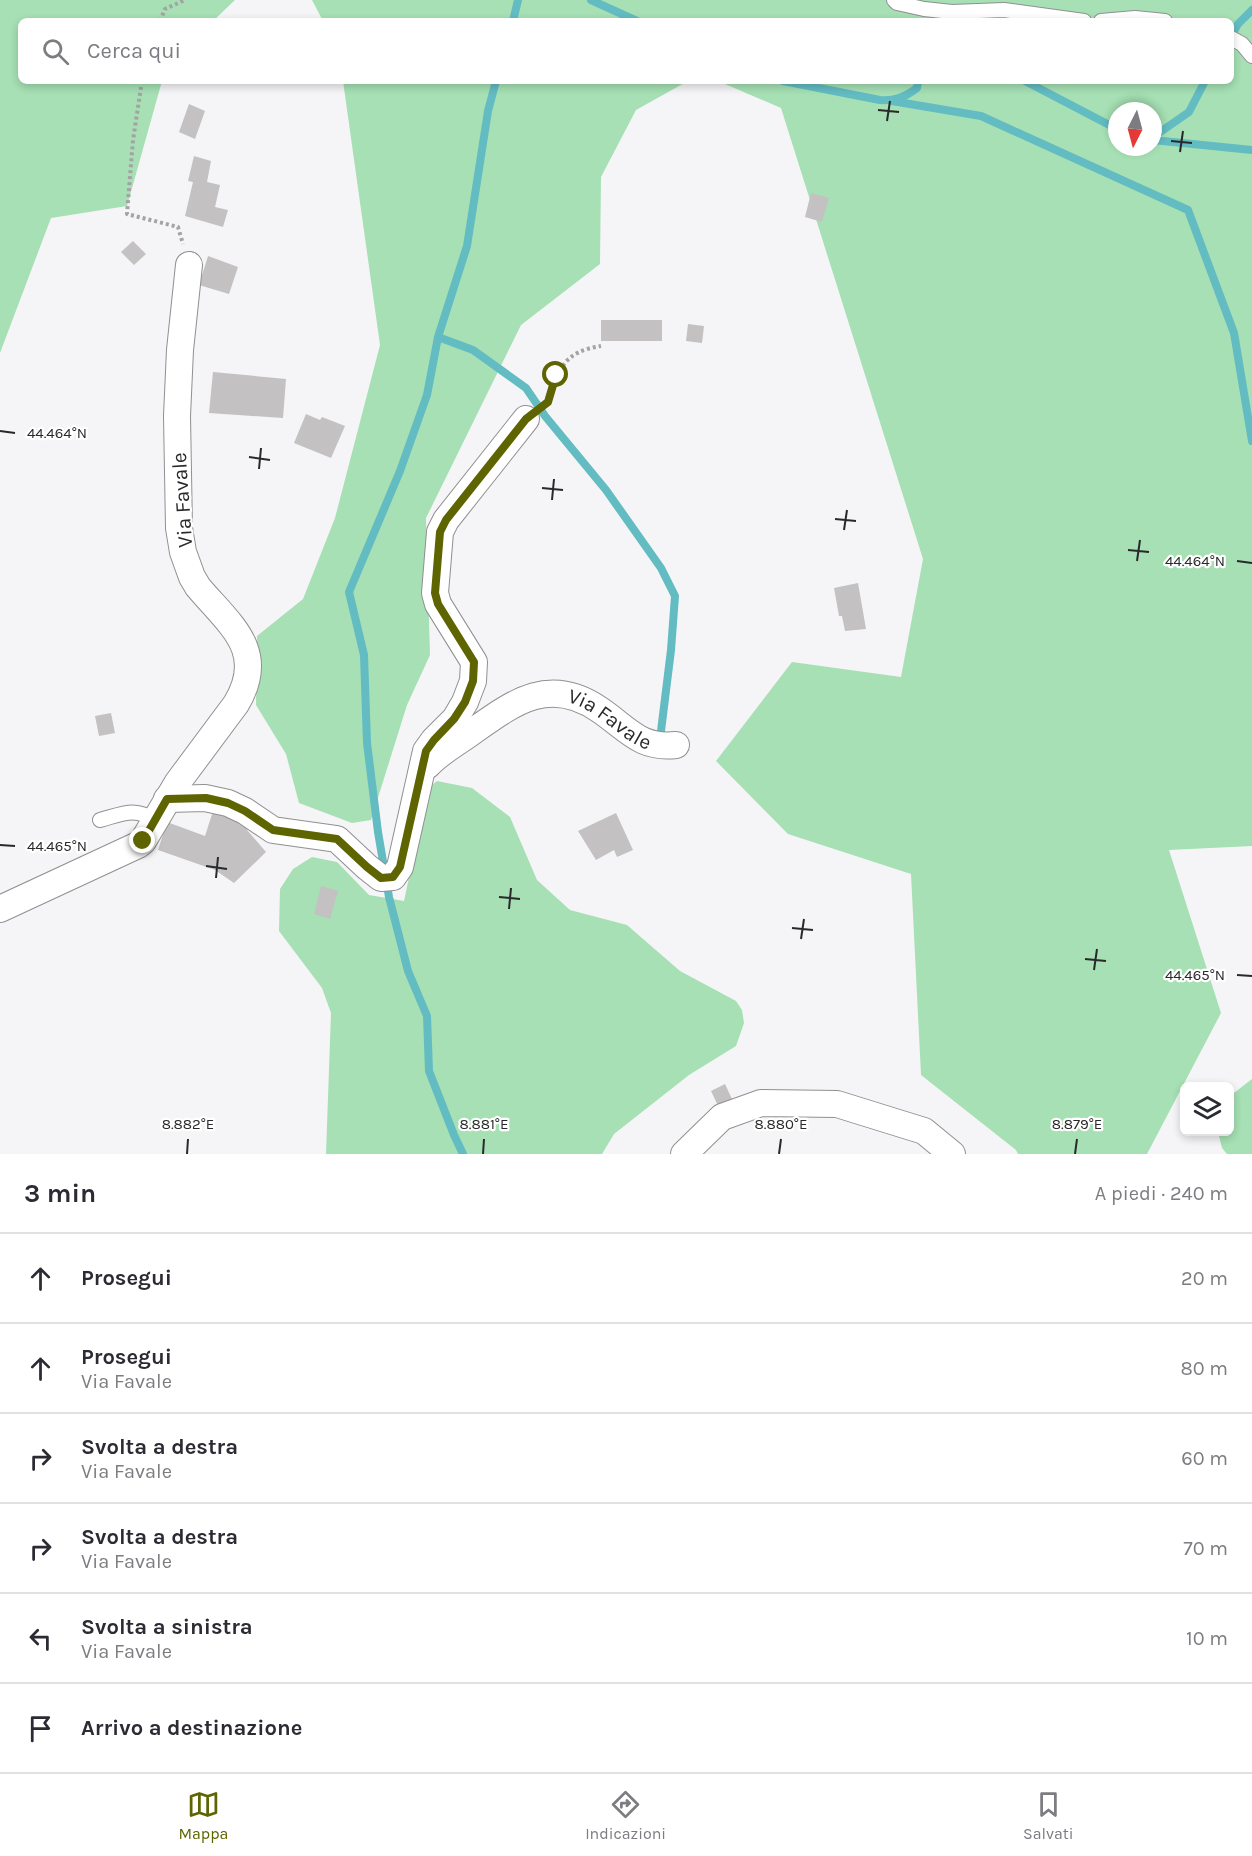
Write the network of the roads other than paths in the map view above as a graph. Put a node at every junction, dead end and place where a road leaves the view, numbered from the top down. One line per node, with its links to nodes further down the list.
1 (894, 0): 2 (lane)
2 (1062, 18)
3 (1234, 40): 4 (lane)
4 (1252, 56)
5 (189, 265): 9 (street, Via Favale)
6 (526, 419): 8 (street)
7 (676, 745): 8 (street, Via Favale)
8 (421, 771): 9 (street)
9 (167, 799): 11 (street, Via Favale)
10 (100, 820): 11 (lane)
11 (155, 821): 12 (street, Via Favale)
12 (0, 909)
13 (684, 1154): 14 (street)
14 (952, 1154)

